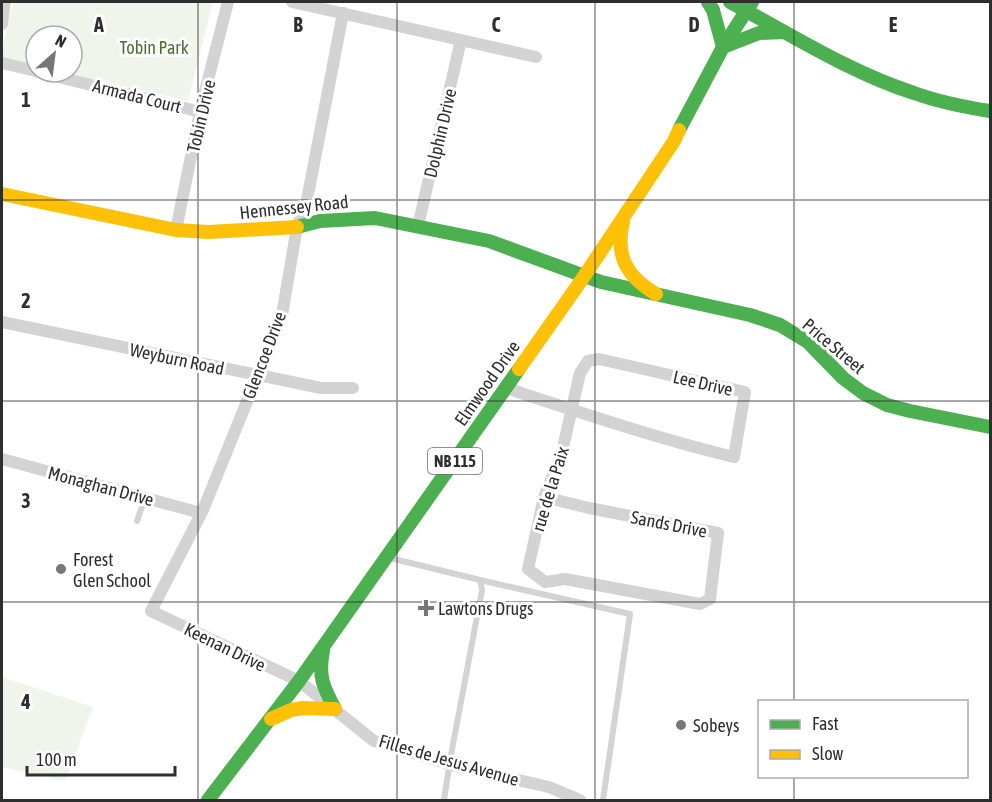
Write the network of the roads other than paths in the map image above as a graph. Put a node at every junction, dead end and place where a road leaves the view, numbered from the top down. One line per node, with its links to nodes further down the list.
1 (5, 2): 8 (street)
2 (228, 2): 17 (street, Tobin Drive)
3 (292, 2): 7 (street)
4 (708, 2): 11 (main road)
5 (730, 2): 6 (main road)
6 (749, 6): 9 (main road); 11 (main road, Elmwood Drive / NB 115)
7 (343, 13): 10 (street); 21 (street, Glencoe Drive)
8 (2, 24)
9 (786, 32): 11 (main road); 16 (main road)
10 (461, 40): 12 (street); 20 (street, Dolphin Drive)
11 (723, 47): 19 (main road, Elmwood Drive / NB 115)
12 (536, 57)
13 (2, 63): 14 (street, Armada Court)
14 (24, 69)
15 (84, 83): 17 (street, Armada Court)
16 (990, 111)
17 (201, 112): 22 (street, Tobin Drive)
18 (2, 194): 22 (main road, Hennessey Road)
19 (624, 214): 23 (main road, Elmwood Drive / NB 115); 24 (main road)
20 (418, 226): 21 (main road, Hennessey Road); 23 (main road, Hennessey Road)
21 (297, 227): 22 (main road, Hennessey Road); 26 (street, Glencoe Drive)
22 (176, 230)
23 (585, 275): 24 (main road, Price Street); 28 (main road, Elmwood Drive / NB 115)
24 (656, 294): 30 (main road, Price Street)
25 (2, 322): 26 (street, Weyburn Road)
26 (257, 376): 27 (street, Weyburn Road); 34 (street, Glencoe Drive)
27 (352, 388)
28 (506, 388): 29 (street); 36 (main road, Elmwood Drive / NB 115)
29 (572, 410): 29 (street, Lee Drive); 32 (street, rue de la Paix)
30 (990, 427)
31 (2, 459): 33 (street, Monaghan Drive)
32 (544, 497): 37 (street, rue de la Paix); 37 (street, Sands Drive)
33 (145, 498): 34 (street, Monaghan Drive); 35 (lane)
34 (201, 513): 39 (street, Glencoe Drive)
35 (138, 521)
36 (387, 557): 38 (lane); 40 (main road, Elmwood Drive / NB 115)
37 (528, 569)
38 (480, 580): 44 (lane); 48 (lane)
39 (151, 612): 41 (street, Keenan Drive)
40 (324, 646): 41 (main road, Elmwood Drive / NB 115); 42 (main road)
41 (299, 681): 42 (street, Filles de Jesus Avenue); 43 (main road, Elmwood Drive / NB 115)
42 (335, 709): 43 (main road); 44 (street, Filles de Jesus Avenue)
43 (269, 720): 45 (main road, Elmwood Drive / NB 115)
44 (450, 764): 46 (lane); 47 (street, Filles de Jesus Avenue)
45 (208, 801)
46 (444, 801)
47 (580, 801)
48 (603, 801)

